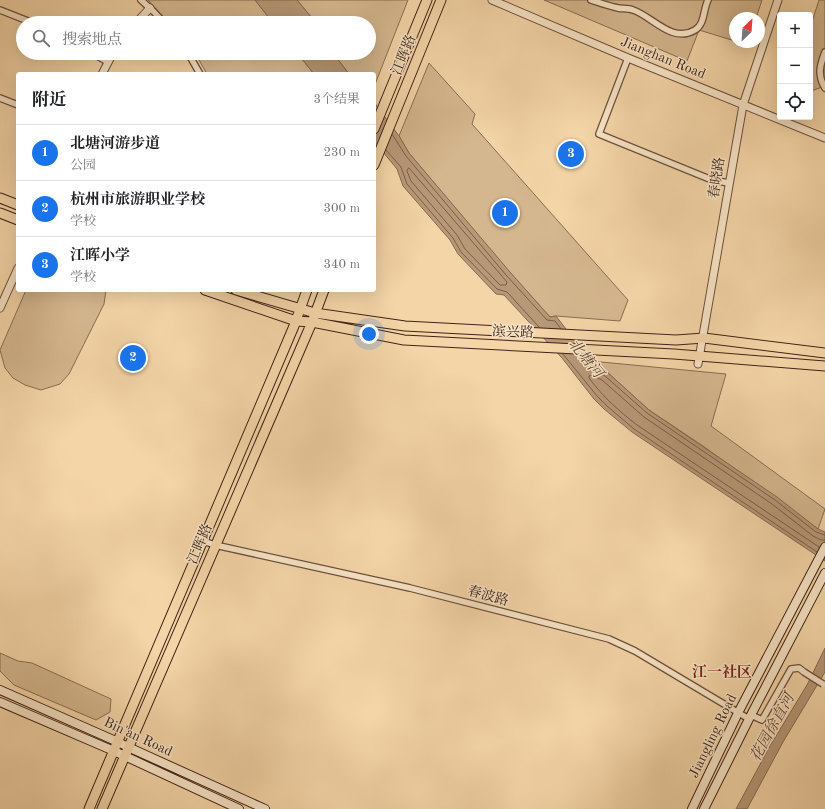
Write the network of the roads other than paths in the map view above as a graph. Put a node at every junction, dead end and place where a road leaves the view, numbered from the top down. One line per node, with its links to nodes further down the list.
1 (141, 0): 8 (street)
2 (427, 0): 24 (main road, 江晖路)
3 (492, 0): 14 (street, Jianghan Road)
4 (591, 0): 5 (street)
5 (708, 0)
6 (778, 0): 23 (street, 春晓路)
7 (440, 2): 26 (main road, 江晖路)
8 (150, 8): 11 (street); 12 (street)
9 (0, 10): 10 (street)
10 (16, 16)
11 (143, 16)
12 (157, 16)
13 (825, 52): 20 (street)
14 (628, 58): 23 (street, Jianghan Road); 27 (street)
15 (104, 60): 17 (street)
16 (192, 60): 19 (street)
17 (108, 62): 18 (street)
18 (103, 72)
19 (199, 72)
20 (825, 88)
21 (0, 98): 22 (street)
22 (16, 104)
23 (742, 105): 25 (street, Jianghan Road); 27 (street, 春晓路)
24 (376, 125)
25 (825, 138)
26 (376, 160)
27 (730, 183): 41 (street, 春晓路)
28 (0, 198): 29 (main road)
29 (16, 204)
30 (0, 213): 31 (main road)
31 (16, 219)
32 (16, 272): 37 (street)
33 (212, 292): 40 (main road, 滨兴路)
34 (243, 292): 38 (main road, 滨兴路)
35 (306, 292): 38 (main road, 江晖路)
36 (323, 292): 39 (main road, 江晖路)
37 (0, 308)
38 (300, 309): 39 (main road, 滨兴路); 40 (main road, 江晖路)
39 (314, 318): 40 (main road, 滨兴路); 41 (main road, 滨兴路); 43 (main road, 滨兴路); 46 (main road, 江晖路)
40 (296, 321): 45 (main road, 江晖路)
41 (704, 338): 42 (main road, 滨兴路); 43 (street, 春晓路)
42 (825, 353)
43 (699, 360): 44 (main road, 滨兴路)
44 (825, 366)
45 (203, 541): 46 (street, 春波路); 54 (main road, 江晖路)
46 (215, 545): 52 (street, 春波路); 55 (main road, 江晖路)
47 (825, 547): 52 (main road, Jiangling Road)
48 (825, 573): 53 (main road, Jiangling Road)
49 (824, 685): 53 (street, bridge)
50 (0, 690): 54 (main road, Bin'an Road)
51 (0, 702): 56 (main road, Bin'an Road)
52 (738, 713): 53 (street, 春波路); 62 (main road, Jiangling Road)
53 (750, 717): 63 (main road, Jiangling Road)
54 (118, 742): 55 (main road, Bin'an Road); 56 (main road, 江晖路)
55 (128, 747): 57 (main road, 江晖路); 61 (main road, Bin'an Road)
56 (114, 752): 57 (main road, Bin'an Road); 58 (main road, 江晖路)
57 (125, 757): 59 (main road, 江晖路); 60 (main road, Bin'an Road)
58 (89, 809)
59 (102, 809)
60 (239, 809)
61 (266, 809)
62 (692, 809)
63 (704, 809)

